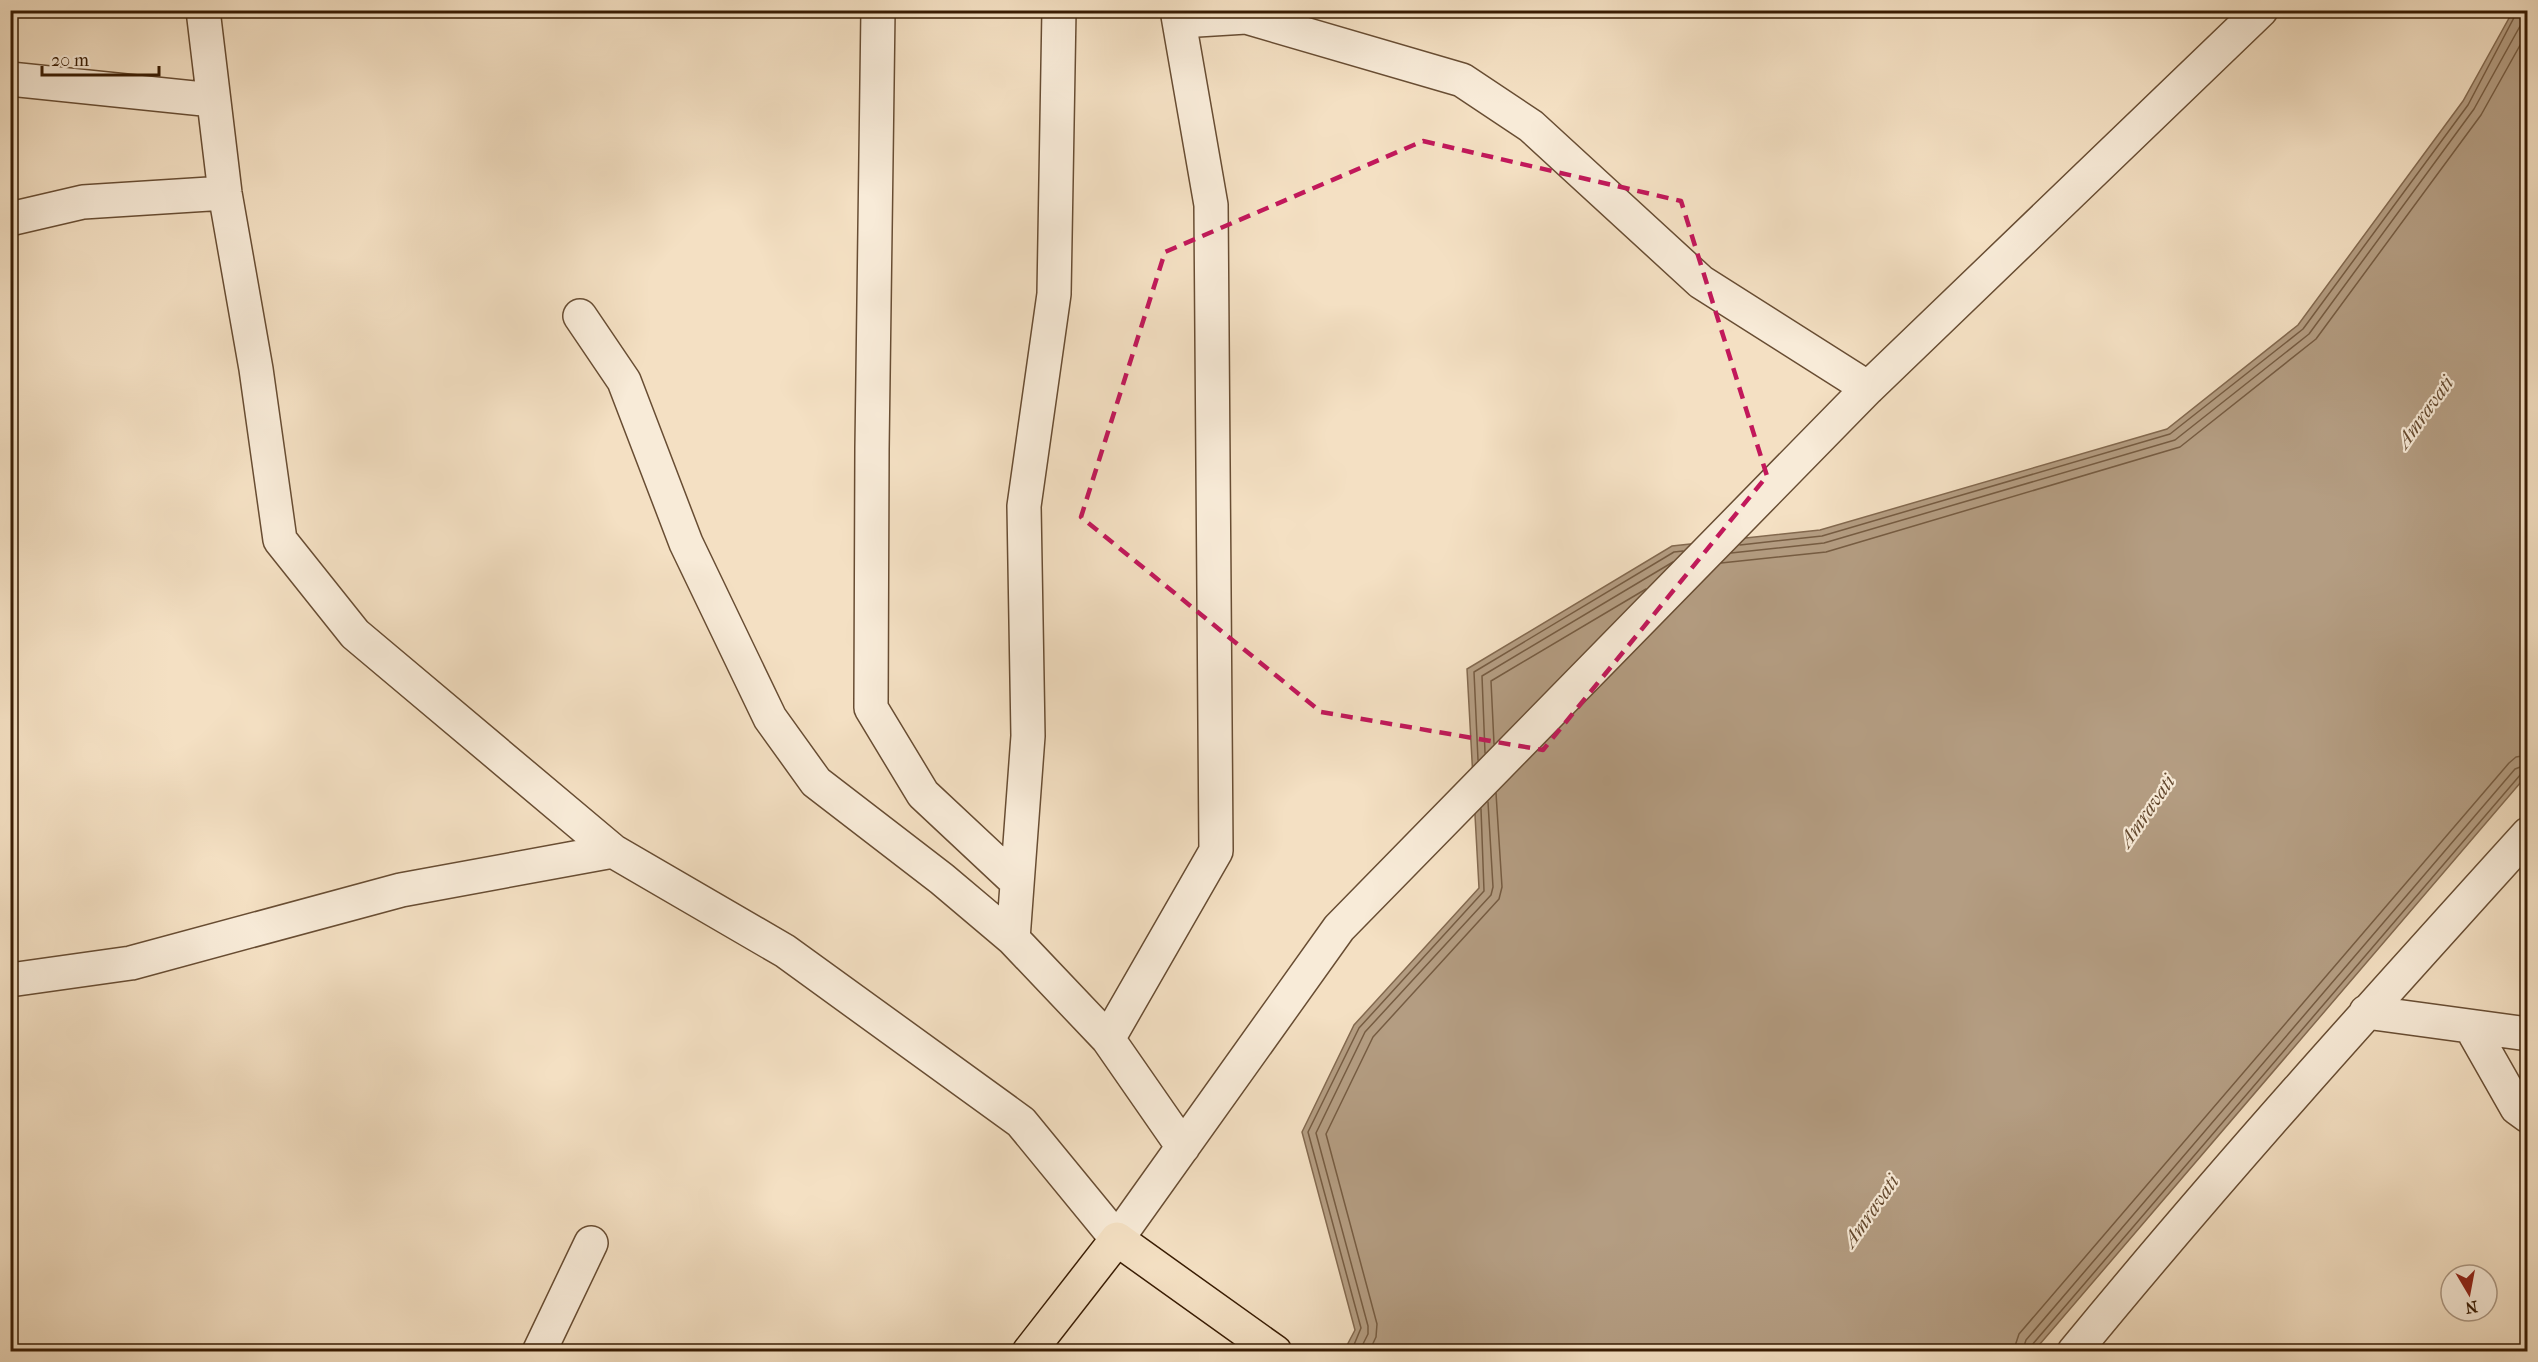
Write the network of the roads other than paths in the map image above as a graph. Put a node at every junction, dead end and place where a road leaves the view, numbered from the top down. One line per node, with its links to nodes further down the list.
1 (203, 10): 8 (street)
2 (878, 10): 15 (street)
3 (1059, 10): 15 (street)
4 (2261, 10): 12 (street)
5 (1247, 14): 6 (street); 12 (street)
6 (1179, 16): 21 (street)
7 (10, 80): 8 (street)
8 (213, 100): 9 (street)
9 (225, 193): 10 (street); 14 (street)
10 (10, 219)
11 (580, 316): 16 (street)
12 (1868, 388): 23 (street)
13 (2528, 834): 18 (street)
14 (613, 851): 17 (street); 24 (street)
15 (1017, 882): 16 (street)
16 (1013, 939): 21 (street)
17 (10, 980)
18 (2366, 1012): 19 (street); 29 (street)
19 (2471, 1027): 20 (street); 22 (street)
20 (2528, 1034)
21 (1108, 1039): 23 (street)
22 (2528, 1116)
23 (1183, 1147): 24 (street)
24 (1117, 1239): 27 (main road); 28 (main road)
25 (591, 1243): 26 (street)
26 (538, 1352)
27 (1029, 1352)
28 (1275, 1352)
29 (2074, 1352)

